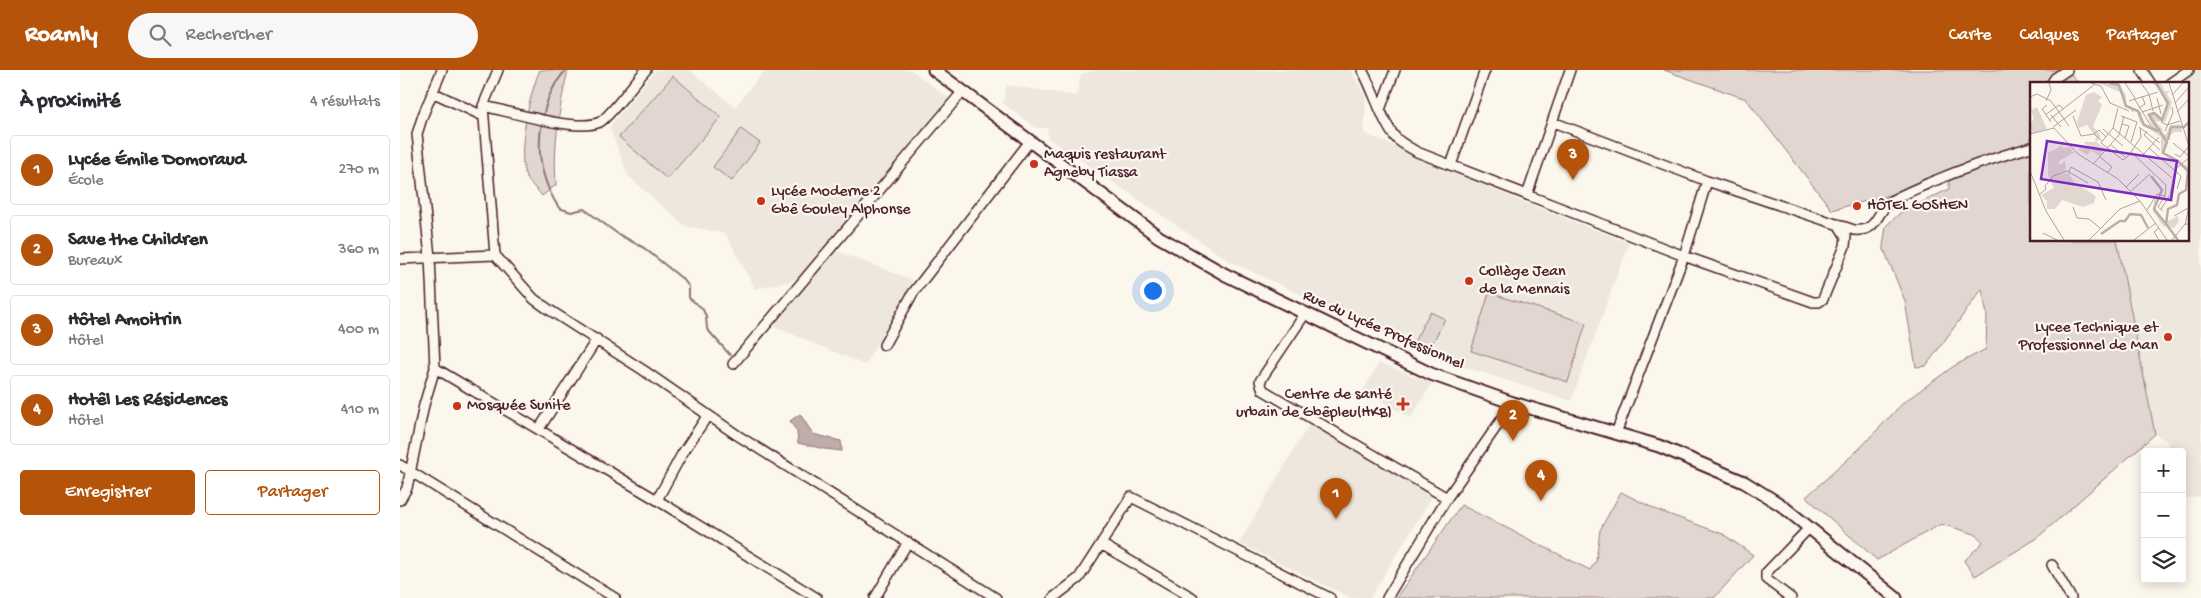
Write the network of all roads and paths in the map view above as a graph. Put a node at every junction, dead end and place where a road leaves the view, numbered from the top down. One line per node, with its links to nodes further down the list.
1 (442, 70): 16 (street)
2 (498, 70): 17 (street)
3 (646, 70): 17 (street)
4 (934, 70): 15 (main road, Rue du Lycée Professionnel)
5 (1362, 70): 18 (street)
6 (1395, 70): 18 (street)
7 (1485, 70): 23 (street)
8 (1570, 70): 20 (street)
9 (2067, 70): 12 (street)
10 (2142, 70): 13 (street)
11 (2189, 70): 14 (street)
12 (2052, 82)
13 (2150, 82)
14 (2172, 82)
15 (963, 91): 21 (main road, Rue du Lycée Professionnel); 34 (street)
16 (432, 92): 19 (street); 29 (street)
17 (483, 106): 19 (street)
18 (1381, 107): 23 (street)
19 (483, 116): 27 (street)
20 (1553, 122): 24 (street); 25 (street)
21 (1029, 142): 31 (main road, Rue du Lycée Professionnel); 33 (street)
22 (2030, 147): 26 (street)
23 (1451, 165): 25 (street)
24 (1707, 180): 26 (street); 28 (street)
25 (1527, 194): 28 (street)
26 (1838, 224): 28 (street)
27 (495, 255): 29 (street); 32 (street)
28 (1684, 256): 39 (street)
29 (430, 257): 30 (street); 35 (street)
30 (400, 259)
31 (1305, 314): 36 (main road, Rue du Lycée Professionnel); 42 (street)
32 (597, 339): 37 (street); 38 (street)
33 (884, 345)
34 (734, 364)
35 (435, 368): 38 (street); 41 (street)
36 (1513, 403): 39 (main road, Rue du Lycée Professionnel); 42 (street)
37 (708, 416): 44 (street); 46 (street)
38 (539, 429): 44 (street)
39 (1616, 433): 45 (main road, Rue du Lycée Professionnel)
40 (400, 465): 41 (street)
41 (410, 472): 43 (street); 49 (street)
42 (1448, 498): 56 (street)
43 (400, 500)
44 (657, 500): 50 (street)
45 (1810, 528): 57 (street); 58 (main road, Rue du Lycée Professionnel)
46 (908, 542): 51 (street); 52 (street)
47 (1101, 544): 53 (street); 54 (street); 55 (street)
48 (2052, 564): 59 (street)
49 (615, 598)
50 (816, 598)
51 (876, 598)
52 (996, 598)
53 (1053, 598)
54 (1193, 598)
55 (1330, 598)
56 (1387, 598)
57 (1791, 598)
58 (1896, 598)
59 (2071, 598)

